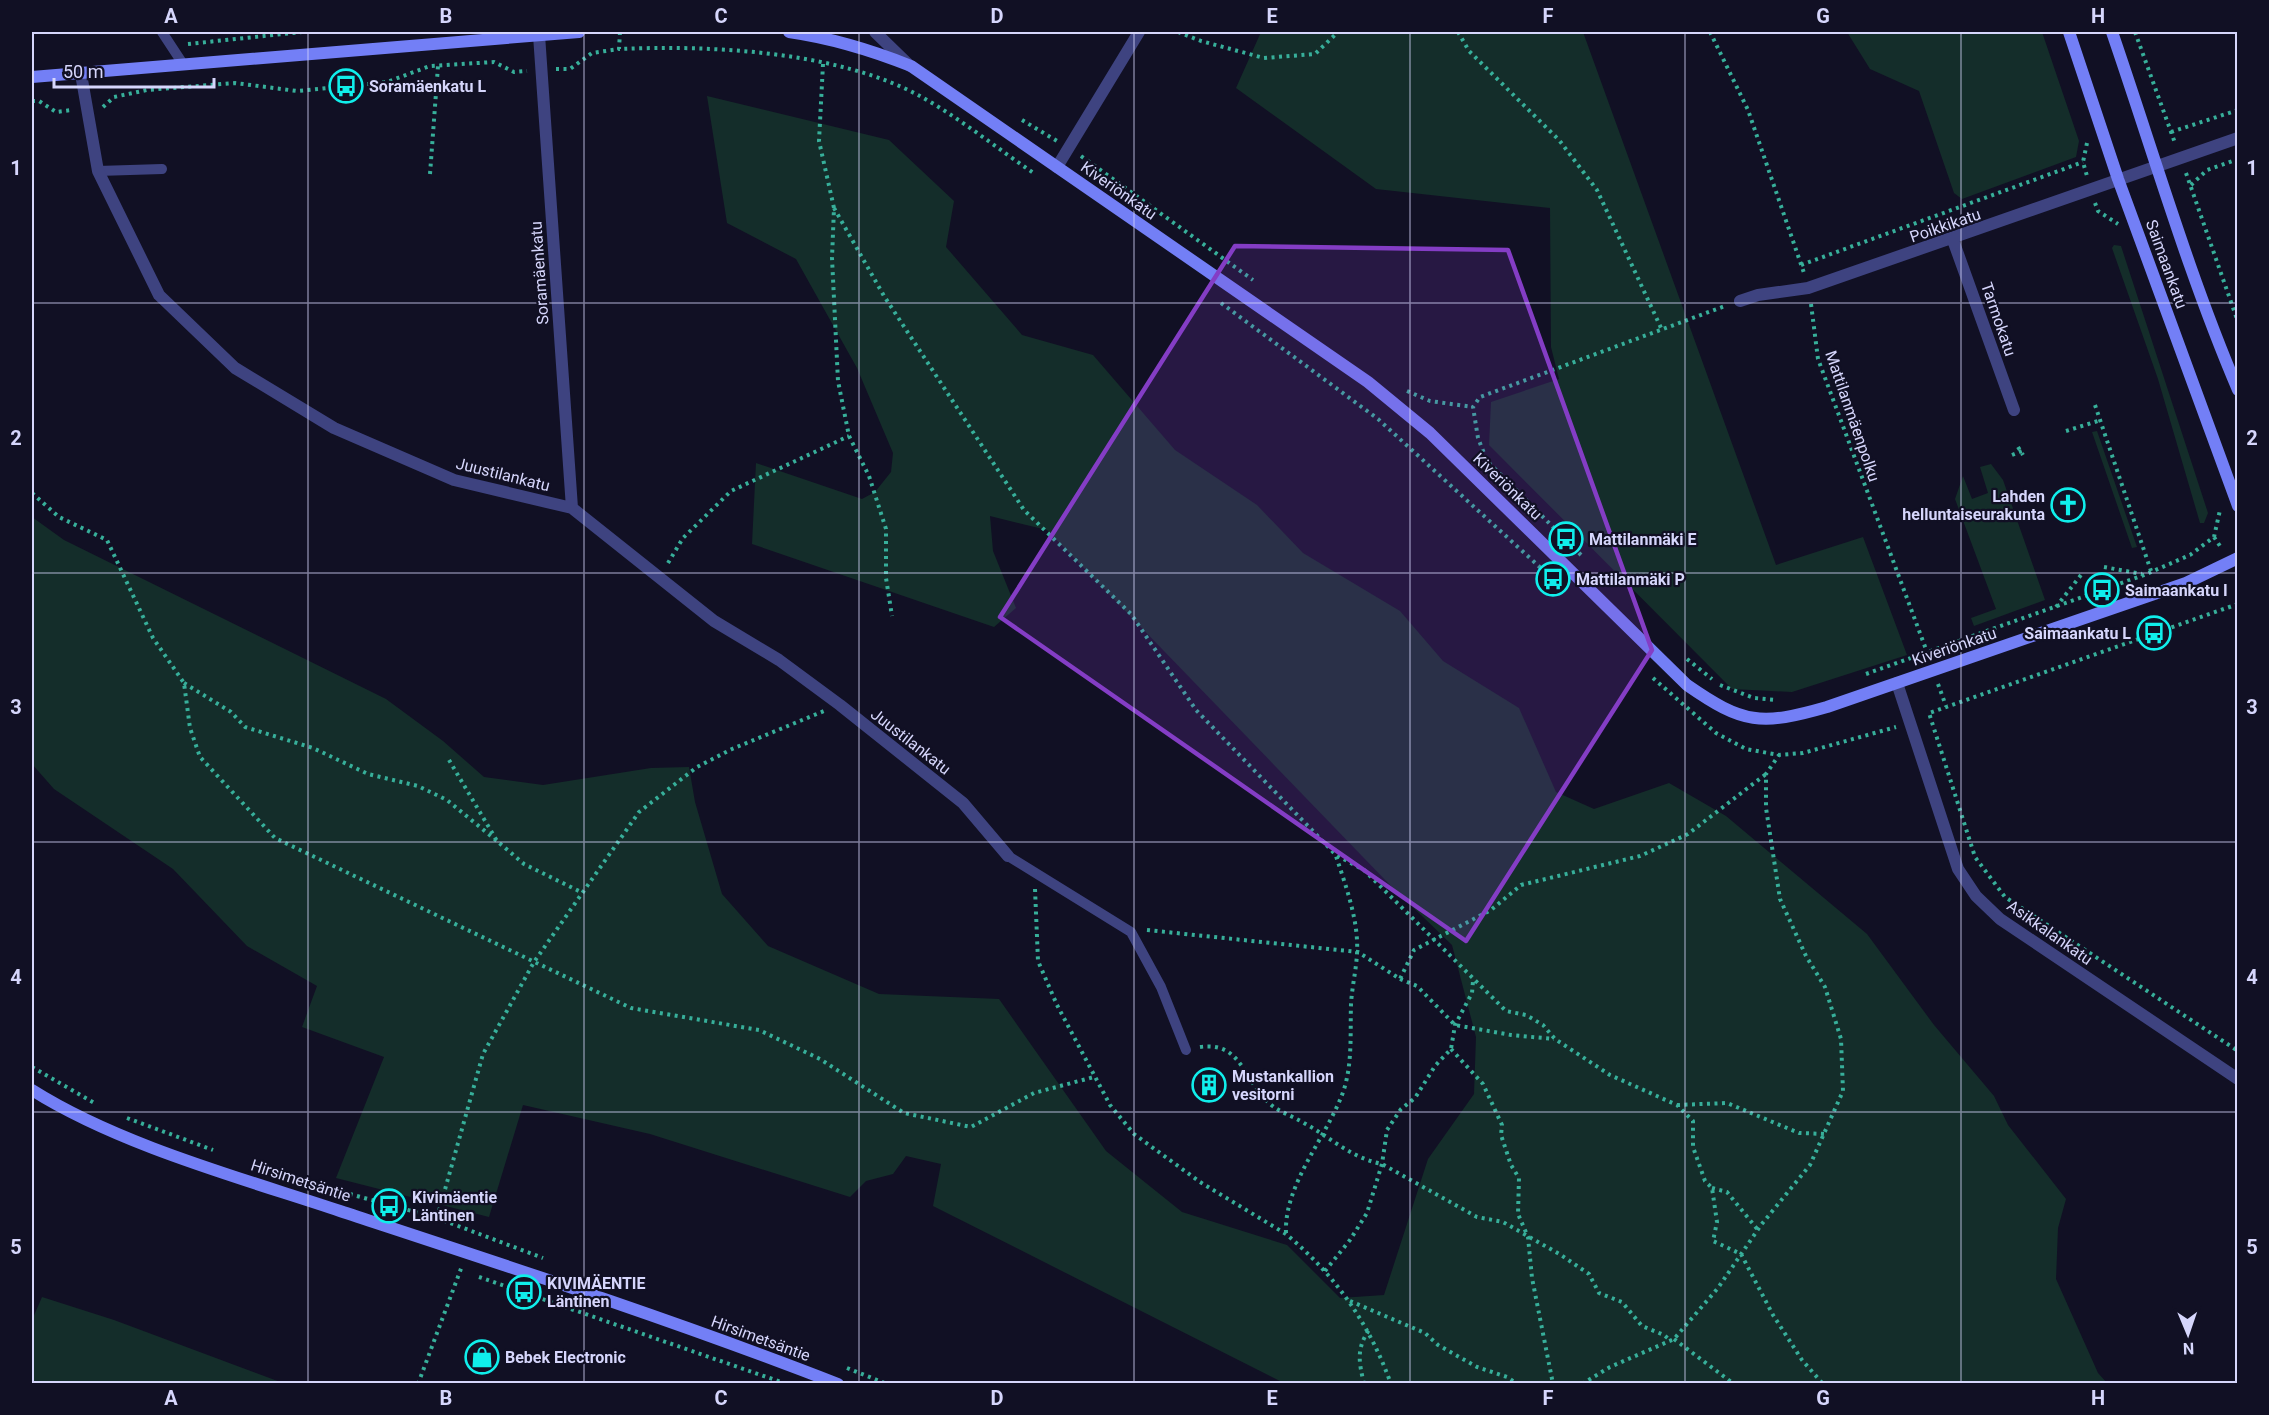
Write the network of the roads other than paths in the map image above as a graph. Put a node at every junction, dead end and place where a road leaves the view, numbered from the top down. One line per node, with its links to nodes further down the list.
1 (162, 32): 9 (lane)
2 (579, 32): 8 (street)
3 (789, 32): 10 (street, Kiveriönkatu)
4 (875, 32): 10 (street)
5 (1140, 32): 15 (street)
6 (2069, 32): 18 (street, Saimaankatu)
7 (2112, 32): 14 (street, Saimaankatu)
8 (539, 35): 9 (street); 24 (street, Soramäenkatu)
9 (183, 64): 11 (street)
10 (911, 66): 15 (street, Kiveriönkatu)
11 (81, 74): 12 (street); 17 (street, Juustilankatu)
12 (32, 77)
13 (2238, 138): 14 (street, Poikkikatu)
14 (2157, 166): 18 (street, Poikkikatu); 21 (street, Saimaankatu)
15 (1057, 167): 26 (street, Kiveriönkatu)
16 (162, 169): 17 (lane)
17 (98, 171): 24 (street, Juustilankatu)
18 (2118, 179): 19 (street, Poikkikatu); 23 (street, Saimaankatu)
19 (1953, 240): 20 (street, Poikkikatu); 22 (street, Tarmokatu)
20 (1740, 301)
21 (2238, 390)
22 (2014, 410)
23 (2238, 506)
24 (572, 508): 27 (street, Juustilankatu)
25 (2238, 558): 26 (street, Kiveriönkatu)
26 (1897, 683): 29 (street, Asikkalankatu)
27 (1008, 856): 28 (lane)
28 (1186, 1050)
29 (2238, 1079)
30 (32, 1090): 31 (street, Hirsimetsäntie)
31 (838, 1383)

